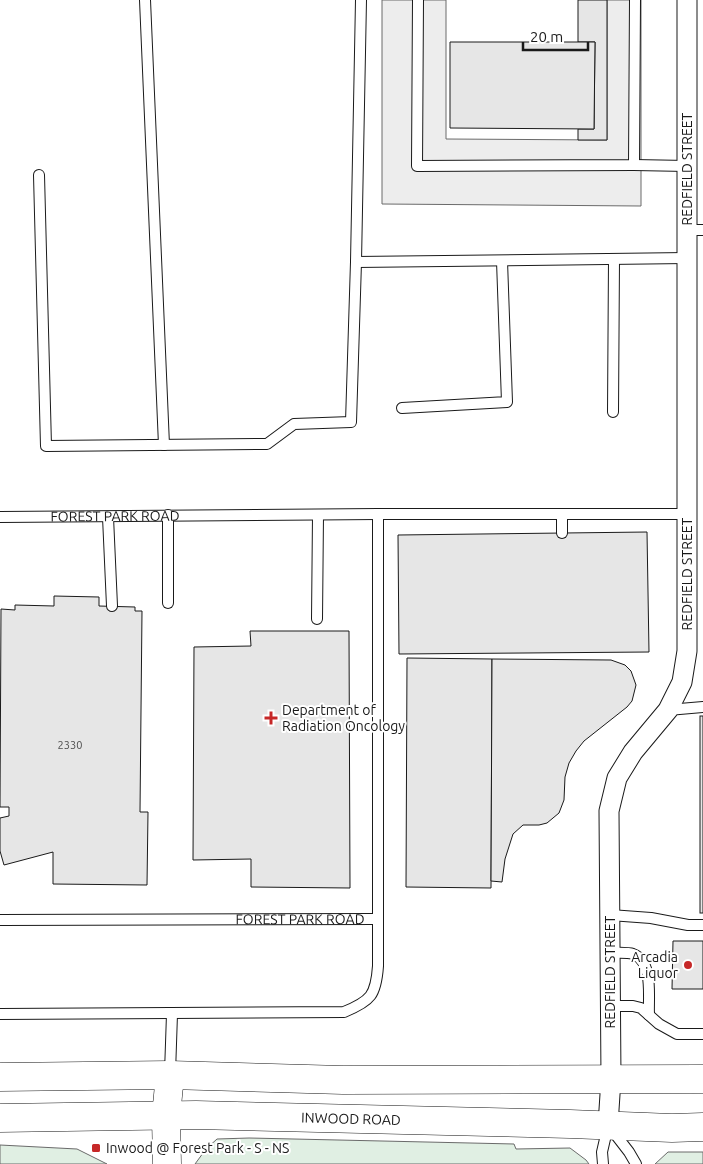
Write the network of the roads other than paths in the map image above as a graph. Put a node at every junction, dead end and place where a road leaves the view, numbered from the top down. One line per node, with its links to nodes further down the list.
1 (145, 0): 16 (lane)
2 (361, 0): 13 (lane)
3 (418, 0): 6 (lane)
4 (635, 0): 6 (lane)
5 (687, 0): 7 (street, REDFIELD STREET)
6 (634, 165): 7 (lane)
7 (687, 166): 9 (street, REDFIELD STREET)
8 (39, 175): 16 (lane)
9 (695, 230): 10 (street, REDFIELD STREET)
10 (687, 258): 11 (lane); 19 (street, REDFIELD STREET)
11 (614, 260): 12 (lane); 15 (lane)
12 (502, 261): 13 (lane); 14 (lane)
13 (356, 262): 16 (lane)
14 (402, 408)
15 (613, 412)
16 (164, 445)
17 (378, 514): 18 (lane, FOREST PARK ROAD); 21 (lane, FOREST PARK ROAD); 32 (lane)
18 (562, 514): 19 (lane, FOREST PARK ROAD); 24 (lane)
19 (686, 514): 29 (street, REDFIELD STREET)
20 (168, 515): 21 (lane, FOREST PARK ROAD); 22 (lane, FOREST PARK ROAD); 25 (lane)
21 (318, 515): 27 (lane)
22 (108, 516): 23 (lane, FOREST PARK ROAD); 26 (lane)
23 (0, 517)
24 (562, 533)
25 (168, 603)
26 (112, 606)
27 (316, 619)
28 (703, 707): 29 (lane)
29 (668, 710): 30 (street, REDFIELD STREET)
30 (610, 915): 33 (lane); 34 (street, REDFIELD STREET)
31 (0, 920): 32 (lane, FOREST PARK ROAD)
32 (378, 920): 37 (lane, FOREST PARK ROAD)
33 (703, 925)
34 (609, 953): 35 (street, REDFIELD STREET); 38 (lane)
35 (610, 1006): 38 (lane); 43 (street, REDFIELD STREET)
36 (0, 1014): 37 (lane, FOREST PARK ROAD)
37 (172, 1014): 40 (lane)
38 (649, 1015): 39 (lane)
39 (703, 1034)
40 (170, 1074): 42 (main road); 43 (main road); 44 (main road)
41 (702, 1076): 43 (main road)
42 (0, 1077)
43 (611, 1079): 46 (street, REDFIELD STREET)
44 (166, 1116): 45 (main road, INWOOD ROAD); 46 (main road, INWOOD ROAD); 48 (main road)
45 (0, 1118)
46 (608, 1125): 47 (main road, INWOOD ROAD); 49 (lane, REDFIELD STREET); 50 (lane)
47 (703, 1127)
48 (166, 1164)
49 (603, 1164)
50 (636, 1164)

